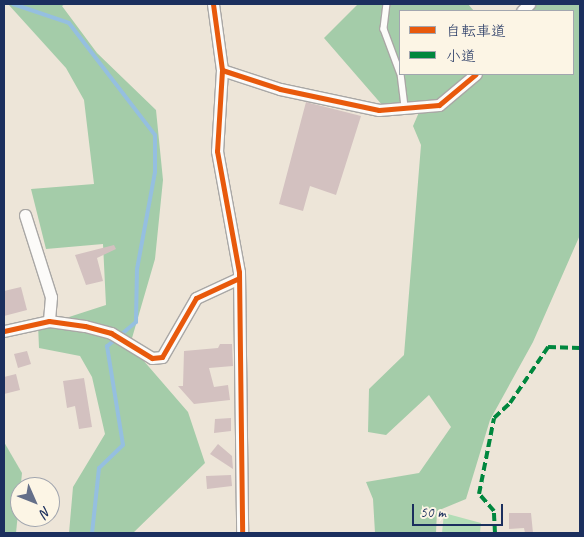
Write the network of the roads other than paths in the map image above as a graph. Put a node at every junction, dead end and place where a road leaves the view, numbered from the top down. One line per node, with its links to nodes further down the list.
1 (214, 4): 3 (street)
2 (386, 4): 4 (lane)
3 (222, 70): 7 (street); 9 (street)
4 (399, 70)
5 (400, 75): 7 (lane)
6 (475, 75): 7 (street)
7 (405, 110)
8 (24, 214): 10 (street)
9 (239, 278): 10 (street); 12 (street)
10 (49, 321): 11 (street)
11 (4, 331)
12 (242, 533)

